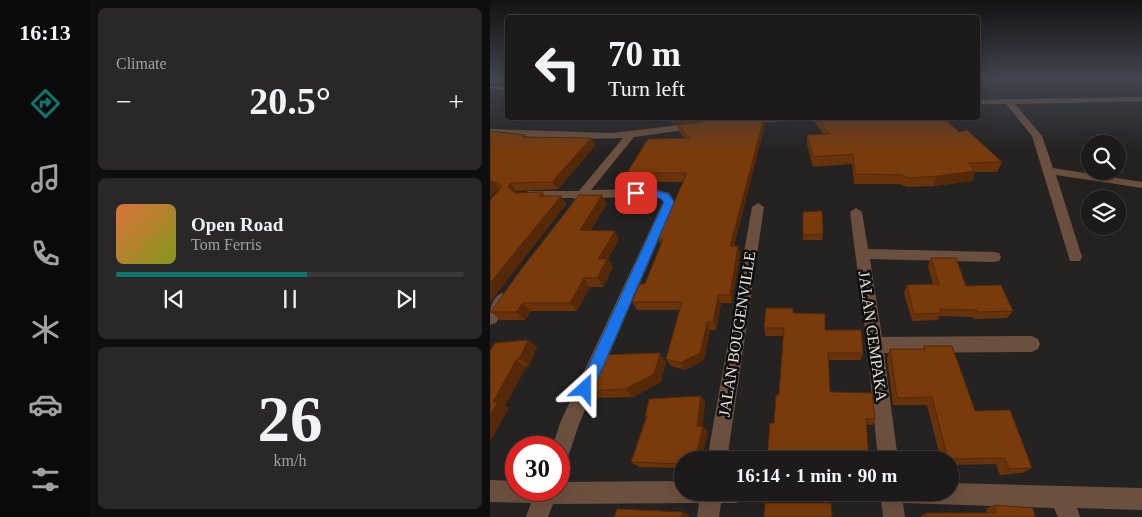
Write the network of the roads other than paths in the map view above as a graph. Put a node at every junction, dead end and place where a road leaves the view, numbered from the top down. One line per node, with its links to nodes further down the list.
1 (1011, 103): 9 (street)
2 (755, 120): 3 (street)
3 (739, 121)
4 (702, 125): 7 (street)
5 (490, 132): 6 (street)
6 (508, 132): 7 (street); 8 (street)
7 (631, 135): 11 (street)
8 (491, 143)
9 (1049, 171): 10 (street); 18 (street)
10 (1142, 185)
11 (582, 194): 12 (street); 14 (street); 23 (street)
12 (522, 195)
13 (758, 207): 24 (street, JALAN BOUGENVILLE)
14 (570, 210)
15 (856, 212): 16 (street, JALAN CEMPAKA)
16 (862, 254): 17 (street); 22 (street, JALAN CEMPAKA)
17 (994, 257)
18 (1075, 257)
19 (511, 286): 20 (street)
20 (490, 318)
21 (1032, 344): 22 (street)
22 (876, 345): 25 (street, JALAN CEMPAKA)
23 (566, 436)
24 (718, 451)
25 (887, 451)
26 (490, 491): 27 (street)
27 (505, 491)
28 (570, 492): 29 (street)
29 (674, 492)
30 (959, 497): 35 (street)
31 (1142, 500): 35 (street)
32 (543, 501): 36 (street)
33 (711, 501): 37 (street)
34 (892, 501): 38 (street)
35 (1065, 507)
36 (537, 517)
37 (708, 517)
38 (894, 517)

